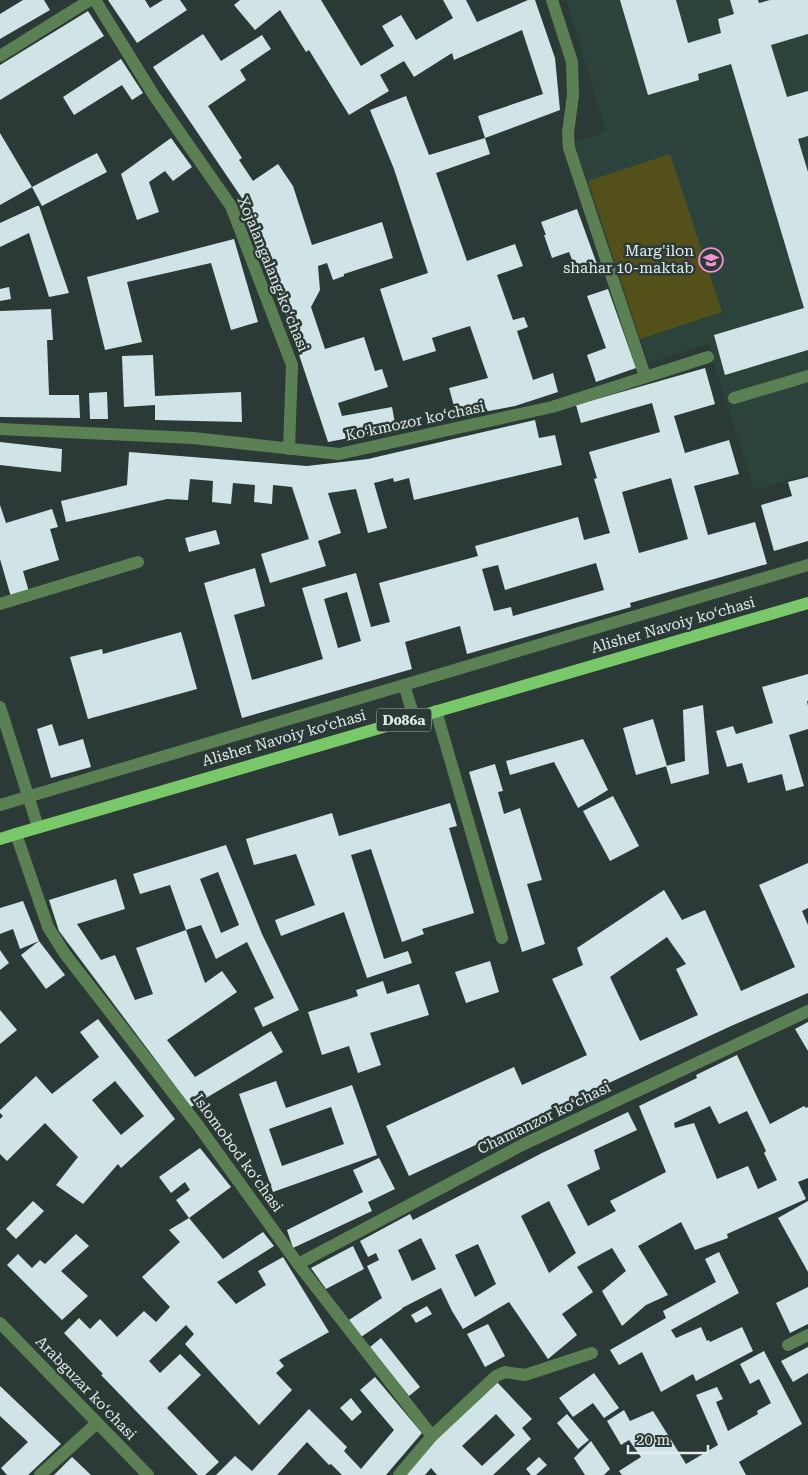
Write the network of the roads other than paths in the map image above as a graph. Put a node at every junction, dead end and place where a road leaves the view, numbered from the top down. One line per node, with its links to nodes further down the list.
1 (90, 0): 4 (street)
2 (95, 0): 10 (street, Xojalangalang koʻchasi)
3 (552, 0): 6 (street)
4 (0, 56)
5 (708, 357): 6 (street, Koʻkmozor koʻchasi)
6 (645, 376): 10 (street, Koʻkmozor koʻchasi)
7 (808, 376): 8 (street)
8 (734, 398)
9 (0, 429): 10 (street, Koʻkmozor koʻchasi)
10 (289, 449)
11 (138, 562): 14 (street)
12 (808, 564): 15 (street)
13 (808, 602): 16 (main road, Alisher Navoiy koʻchasi / D086a)
14 (0, 604)
15 (404, 685): 18 (street); 19 (street)
16 (436, 711): 18 (main road, Alisher Navoiy koʻchasi / D086a); 24 (street)
17 (1, 712): 19 (street)
18 (414, 718): 21 (main road, Alisher Navoiy koʻchasi / D086a)
19 (28, 796): 20 (street); 21 (street)
20 (0, 805)
21 (38, 827): 22 (main road, Alisher Navoiy koʻchasi / D086a)
22 (16, 834): 23 (main road, Alisher Navoiy koʻchasi / D086a); 26 (street, Islomobod koʻchasi)
23 (0, 839)
24 (502, 938)
25 (808, 1011): 26 (street, Chamanzor koʻchasi)
26 (298, 1264): 32 (street, Islomobod koʻchasi)
27 (0, 1323): 31 (street, Arabguzar koʻchasi)
28 (808, 1335): 29 (street)
29 (788, 1345)
30 (592, 1353): 32 (street)
31 (97, 1423): 33 (street); 34 (street, Arabguzar koʻchasi)
32 (432, 1436): 35 (street)
33 (40, 1475)
34 (148, 1475)
35 (399, 1475)

